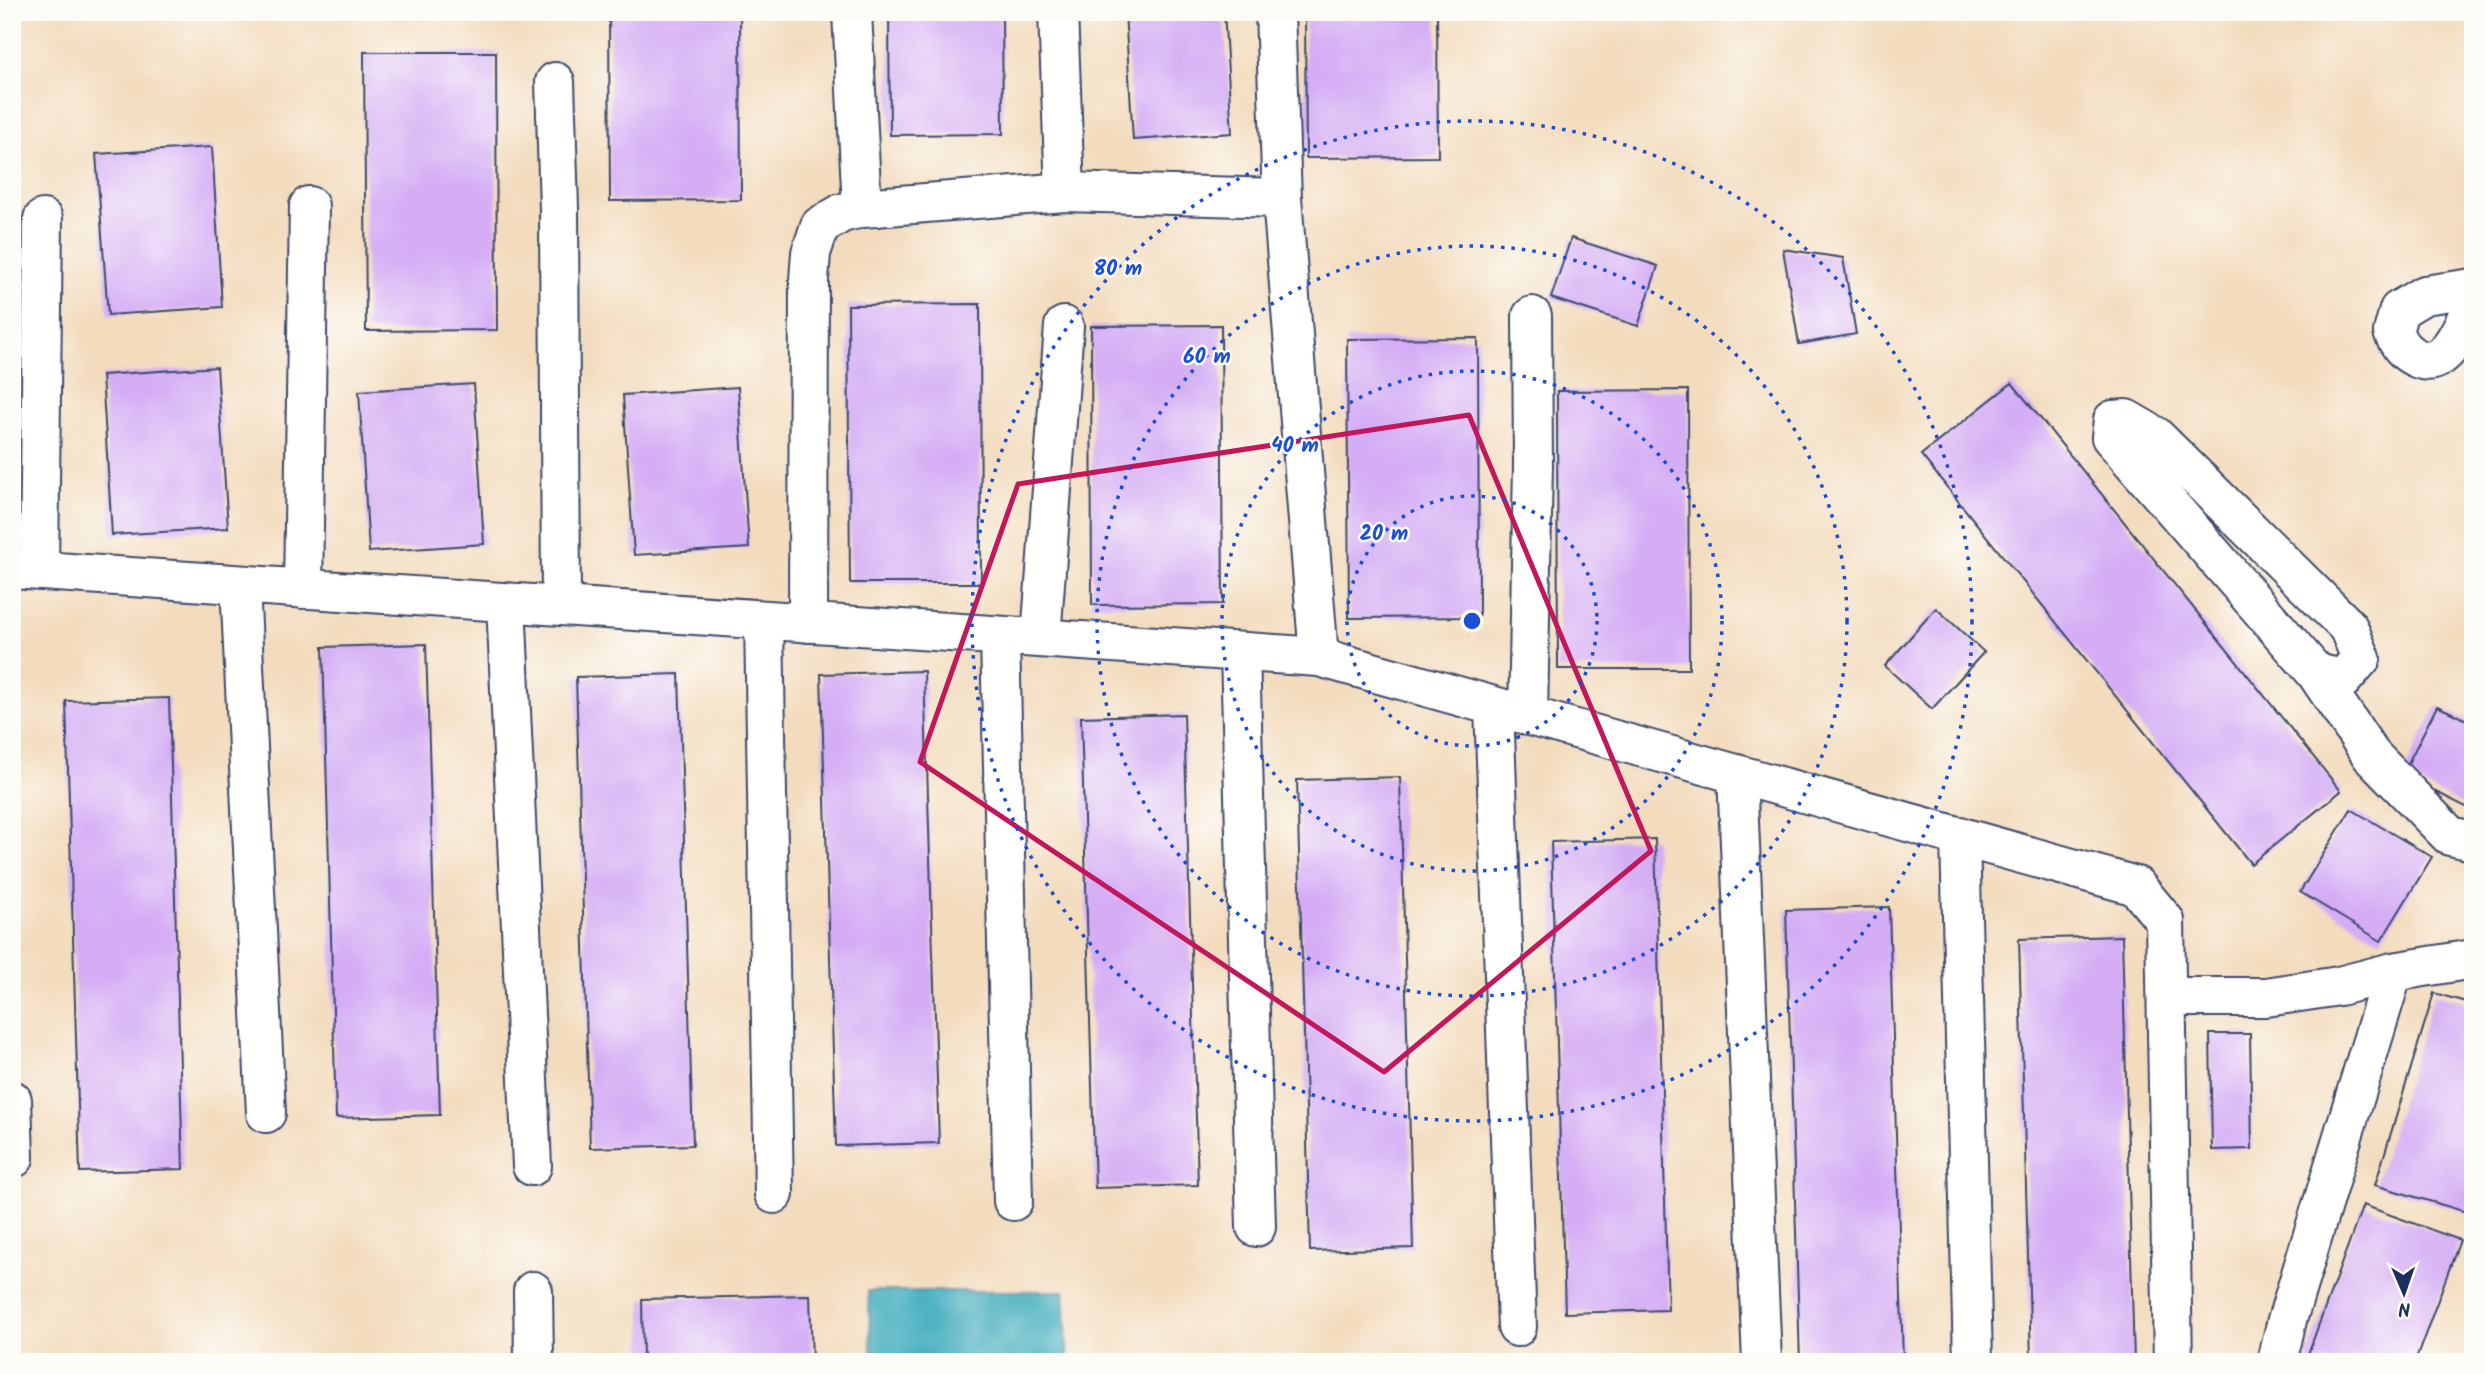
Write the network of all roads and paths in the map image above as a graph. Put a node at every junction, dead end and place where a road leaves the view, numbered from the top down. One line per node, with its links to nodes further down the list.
1 (852, 12): 8 (street)
2 (1058, 12): 5 (street)
3 (1275, 12): 6 (street)
4 (555, 82): 18 (street)
5 (1065, 192): 6 (street); 8 (street)
6 (1282, 198): 24 (street)
7 (309, 206): 16 (street)
8 (862, 208): 20 (street)
9 (43, 219): 14 (street)
10 (2473, 288): 11 (street)
11 (2473, 304)
12 (1532, 316): 26 (street)
13 (1064, 326): 22 (street)
14 (26, 570): 15 (street)
15 (240, 585): 16 (street); 34 (street)
16 (303, 589): 17 (street)
17 (506, 602): 18 (street); 36 (street)
18 (561, 606): 19 (street)
19 (764, 620): 20 (street); 37 (street)
20 (808, 623): 21 (street)
21 (1000, 636): 22 (street); 38 (street)
22 (1041, 638): 23 (street)
23 (1240, 652): 24 (street); 39 (street)
24 (1320, 657): 26 (street)
25 (2316, 673): 25 (street); 29 (street)
26 (1511, 711): 27 (street); 41 (street)
27 (1737, 774): 28 (street); 43 (street)
28 (1960, 836): 32 (street); 44 (street)
29 (2473, 841)
30 (2473, 959): 31 (street)
31 (2393, 972): 32 (street); 46 (street)
32 (2167, 997): 45 (street)
33 (12, 1100): 35 (street)
34 (266, 1112)
35 (15, 1158)
36 (532, 1166)
37 (774, 1194)
38 (1013, 1201)
39 (1256, 1227)
40 (533, 1291): 42 (street)
41 (1517, 1327)
42 (534, 1362)
43 (1762, 1362)
44 (1973, 1362)
45 (2173, 1362)
46 (2277, 1362)

